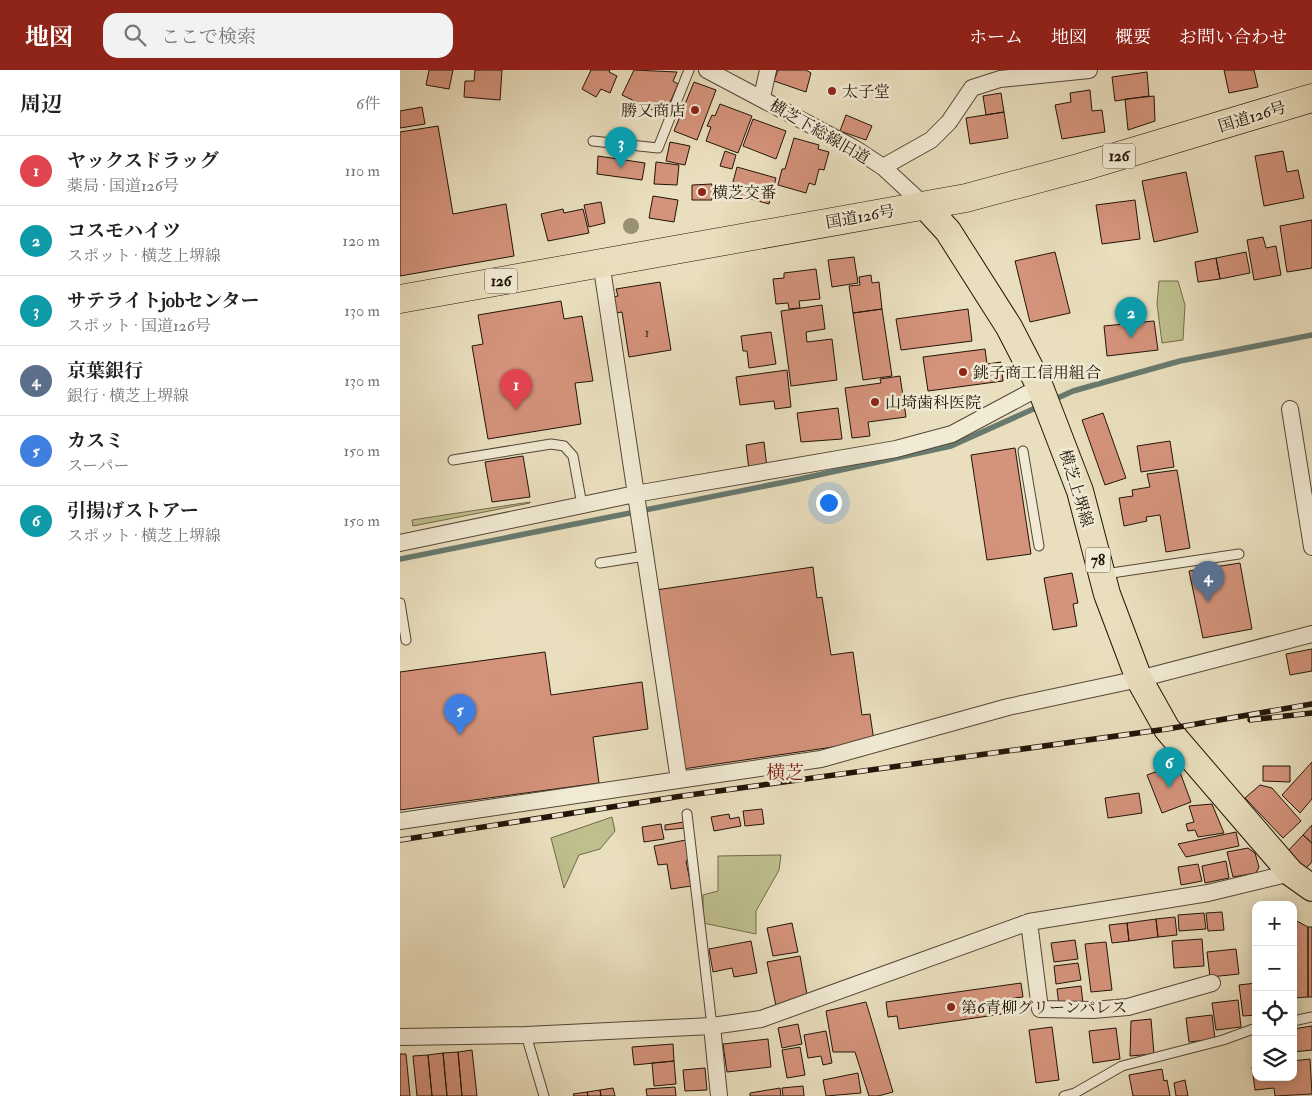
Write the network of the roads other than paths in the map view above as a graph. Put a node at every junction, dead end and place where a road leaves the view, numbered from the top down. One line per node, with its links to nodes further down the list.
1 (689, 70): 8 (lane)
2 (707, 70): 6 (street, 横芝下総線旧道)
3 (768, 70): 6 (street)
4 (1089, 70): 5 (street)
5 (1001, 74): 9 (street)
6 (762, 97): 9 (street, 横芝下総線旧道)
7 (1312, 98): 10 (highway, 国道126号 / 126)
8 (593, 141)
9 (883, 167): 10 (street, 横芝下総線旧道)
10 (924, 205): 11 (highway, 国道126号 / 126); 13 (main road, 横芝上堺線 / 78)
11 (601, 262): 12 (highway, 国道126号 / 126); 17 (street)
12 (400, 299)
13 (1040, 387): 17 (street); 25 (main road, 横芝上堺線 / 78)
14 (1290, 409): 21 (street)
15 (1024, 451): 20 (lane)
16 (453, 460): 18 (lane)
17 (636, 496): 18 (street); 23 (street)
18 (582, 505): 19 (street)
19 (400, 543)
20 (1039, 546)
21 (1312, 547)
22 (1240, 554): 25 (lane)
23 (645, 556): 24 (lane); 30 (street)
24 (600, 563)
25 (1102, 574): 29 (main road, 横芝上堺線 / 78)
26 (400, 603): 28 (lane)
27 (1312, 634): 29 (street)
28 (406, 640)
29 (1139, 680): 30 (street); 33 (main road, 横芝上堺線 / 78)
30 (679, 780): 32 (street)
31 (687, 814): 38 (lane)
32 (400, 821)
33 (1302, 880): 34 (street)
34 (1029, 922): 35 (street); 38 (street)
35 (1212, 983)
36 (1312, 1017): 37 (lane)
37 (1297, 1020)
38 (712, 1026): 40 (street); 43 (street)
39 (1252, 1029): 44 (lane)
40 (526, 1035): 41 (street); 42 (lane)
41 (400, 1037)
42 (544, 1096)
43 (719, 1096)
44 (1064, 1096)

